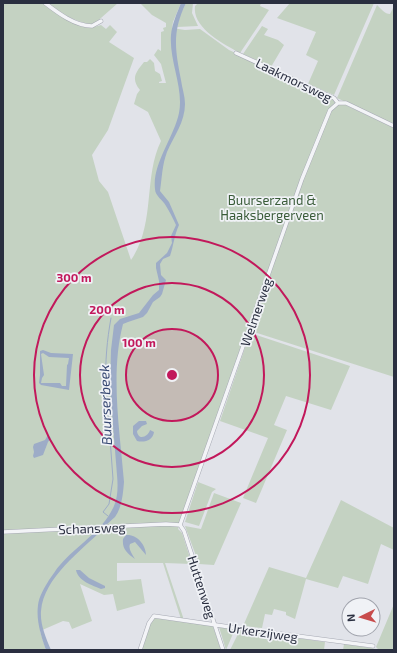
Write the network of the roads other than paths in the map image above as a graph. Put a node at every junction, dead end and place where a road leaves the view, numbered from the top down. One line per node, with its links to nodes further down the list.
1 (45, 3): 2 (street)
2 (101, 21)
3 (236, 53): 4 (street, Laakmorsweg)
4 (338, 103): 5 (street, Laakmorsweg); 6 (street, Welmerweg)
5 (394, 126)
6 (180, 525): 7 (street, Schansweg); 8 (street, Huttenweg)
7 (3, 532)
8 (215, 625): 9 (street, Urkerzijweg); 10 (street, Urkerzijweg); 11 (street, Huttenweg)
9 (373, 646)
10 (140, 650)
11 (223, 650)

